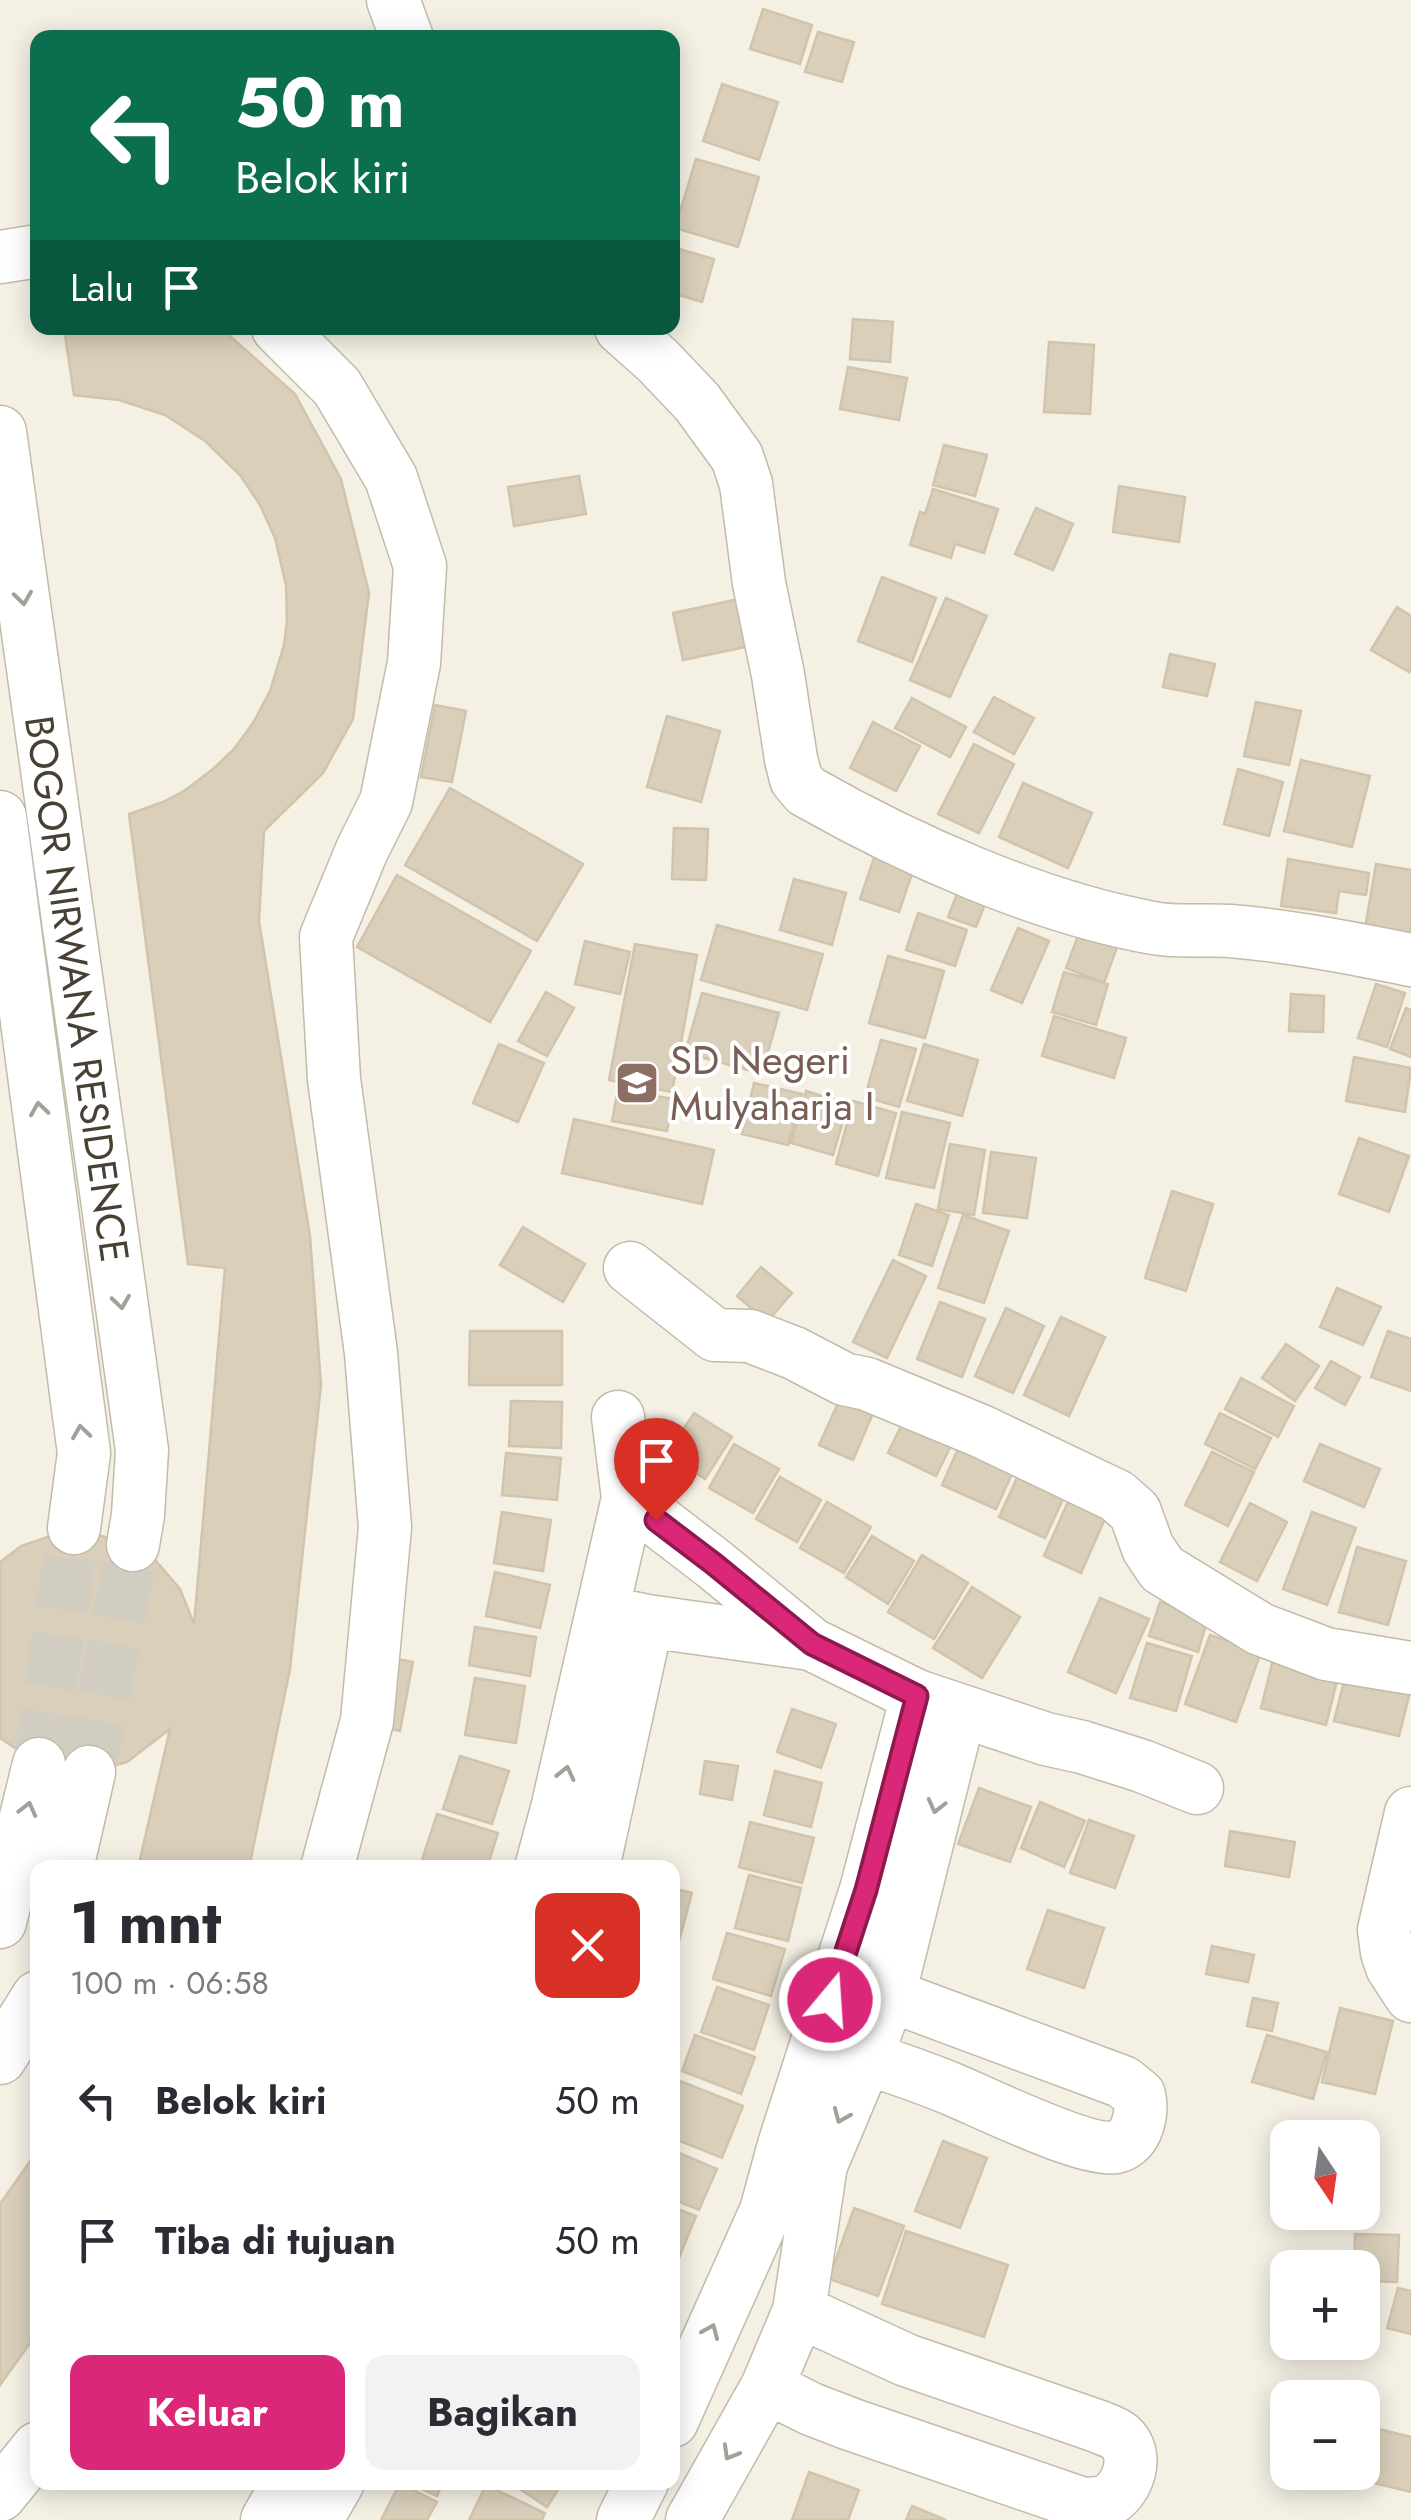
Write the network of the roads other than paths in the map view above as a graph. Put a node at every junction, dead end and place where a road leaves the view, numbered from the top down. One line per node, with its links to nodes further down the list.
1 (393, 0): 2 (street)
2 (405, 30)
3 (30, 253): 4 (street)
4 (0, 257)
5 (285, 335): 22 (street)
6 (628, 335): 9 (street)
7 (0, 432): 14 (street, BOGOR NIRWANA RESIDENCE, one-way to 14)
8 (0, 817): 13 (street, BOGOR NIRWANA RESIDENCE, one-way to 8)
9 (1411, 960)
10 (630, 1268): 17 (street)
11 (618, 1417): 12 (street)
12 (628, 1498): 15 (street); 16 (street)
13 (74, 1528)
14 (133, 1546)
15 (625, 1616): 16 (street); 23 (street, one-way to 15); 24 (street)
16 (812, 1644): 18 (street)
17 (1411, 1668)
18 (938, 1704): 19 (street); 26 (street, one-way to 26); 31 (street)
19 (1197, 1788)
20 (1411, 1813): 27 (street)
21 (67, 1860): 25 (street, one-way to 21)
22 (329, 1860)
23 (543, 1860)
24 (595, 1860)
25 (0, 1922)
26 (889, 1995): 30 (street); 30 (street)
27 (1411, 1996)
28 (30, 2010): 29 (street)
29 (0, 2058)
30 (866, 2058): 31 (street, one-way to 31)
31 (802, 2155): 32 (street); 34 (street, one-way to 31)
32 (799, 2312): 33 (street); 33 (street)
33 (767, 2387): 43 (street, one-way to 43)
34 (680, 2403)
35 (30, 2458): 39 (street)
36 (284, 2490): 40 (street)
37 (333, 2490): 41 (street)
38 (638, 2490): 42 (street)
39 (0, 2495)
40 (267, 2520)
41 (316, 2520)
42 (624, 2520)
43 (692, 2520)

